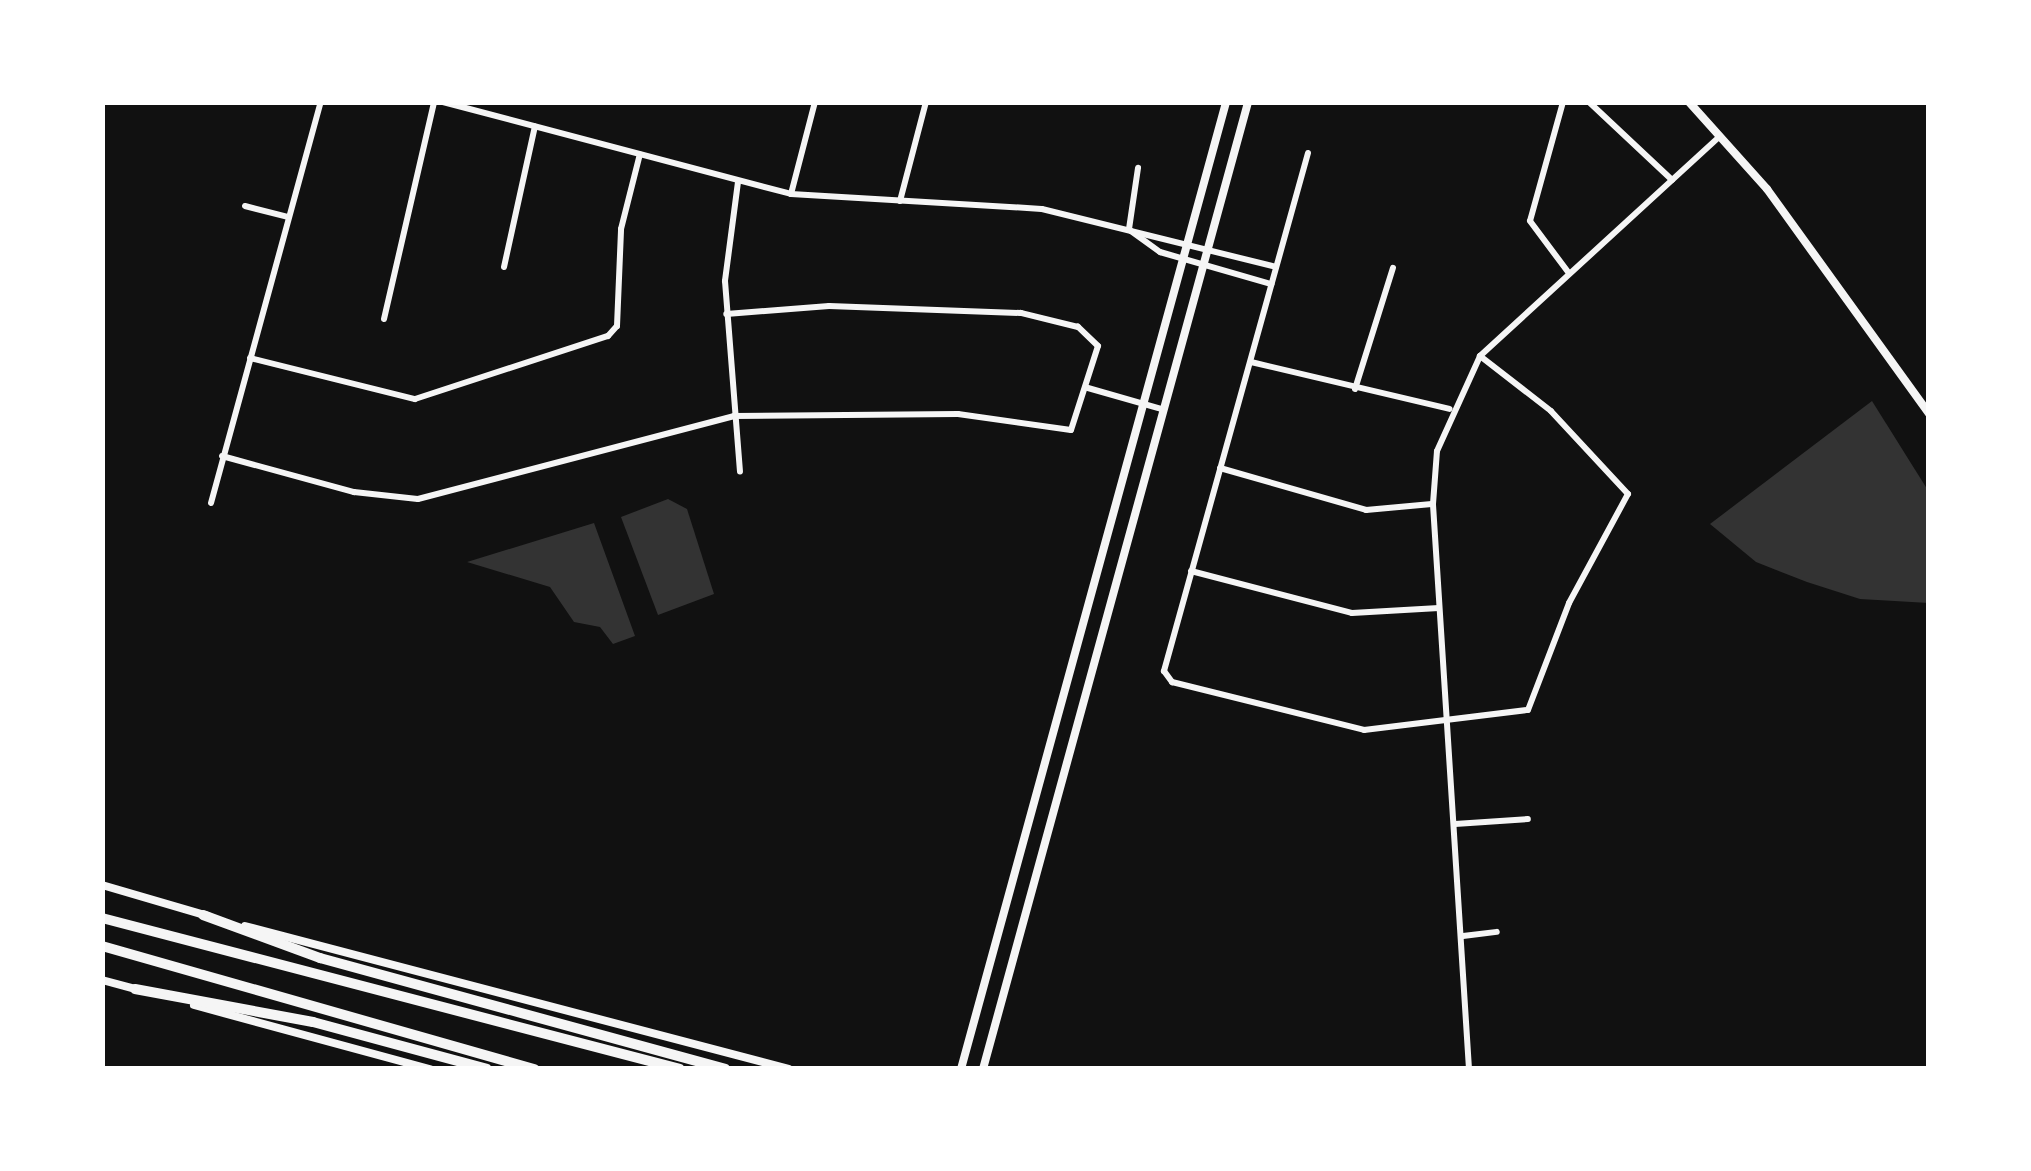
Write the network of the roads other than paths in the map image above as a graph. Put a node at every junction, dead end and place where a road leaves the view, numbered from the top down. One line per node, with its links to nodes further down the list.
1 (321, 102): 20 (street)
2 (438, 102): 10 (street); 32 (street)
3 (815, 102): 17 (street)
4 (926, 102): 18 (street)
5 (1226, 102): 22 (main road)
6 (1248, 102): 23 (main road)
7 (1563, 102): 29 (street)
8 (1589, 102): 15 (street)
9 (1689, 102): 11 (main road)
10 (535, 126): 13 (street); 26 (street)
11 (1722, 135): 15 (street); 41 (main road)
12 (1308, 153): 27 (street)
13 (640, 154): 16 (street); 34 (street)
14 (1138, 167): 21 (street)
15 (1672, 180): 29 (street)
16 (738, 181): 17 (street); 31 (street)
17 (791, 194): 18 (street)
18 (900, 201): 21 (street)
19 (244, 206): 20 (street)
20 (288, 217): 34 (street)
21 (1129, 229): 22 (street); 24 (street)
22 (1186, 242): 23 (street); 24 (main road)
23 (1208, 248): 25 (main road); 27 (street)
24 (1182, 258): 25 (street); 38 (main road)
25 (1203, 264): 30 (street); 39 (main road)
26 (504, 267)
27 (1276, 267): 30 (street)
28 (1393, 268): 37 (street)
29 (1568, 272): 33 (street)
30 (1271, 284): 35 (street)
31 (726, 314): 36 (street); 42 (street)
32 (384, 319)
33 (1480, 356): 40 (street); 52 (street)
34 (250, 358): 43 (street)
35 (1250, 362): 37 (street); 44 (street)
36 (1088, 388): 38 (street); 42 (street)
37 (1354, 389): 40 (street)
38 (1142, 404): 39 (street); 50 (main road)
39 (1161, 409): 51 (main road)
40 (1450, 409): 47 (street)
41 (1929, 414)
42 (734, 416): 43 (street); 45 (street)
43 (222, 456): 46 (street)
44 (1220, 467): 47 (street); 48 (street)
45 (740, 471)
46 (211, 503)
47 (1433, 504): 49 (street)
48 (1192, 571): 49 (street); 52 (street)
49 (1438, 608): 52 (street)
50 (1075, 650): 51 (main road); 53 (main road)
51 (1095, 656): 55 (main road)
52 (1448, 719): 56 (street)
53 (1029, 818): 55 (main road); 65 (main road)
54 (1528, 819): 56 (street)
55 (1049, 824): 72 (main road)
56 (1455, 824): 61 (street)
57 (102, 885): 58 (main road)
58 (203, 915): 70 (highway); 71 (main road)
59 (102, 918): 69 (highway)
60 (1497, 932): 61 (street)
61 (1463, 936): 73 (street)
62 (102, 946): 68 (highway)
63 (102, 980): 64 (main road)
64 (134, 989): 66 (main road); 67 (highway)
65 (960, 1068)
66 (430, 1069)
67 (487, 1069)
68 (535, 1069)
69 (680, 1069)
70 (725, 1069)
71 (789, 1069)
72 (983, 1069)
73 (1469, 1069)

